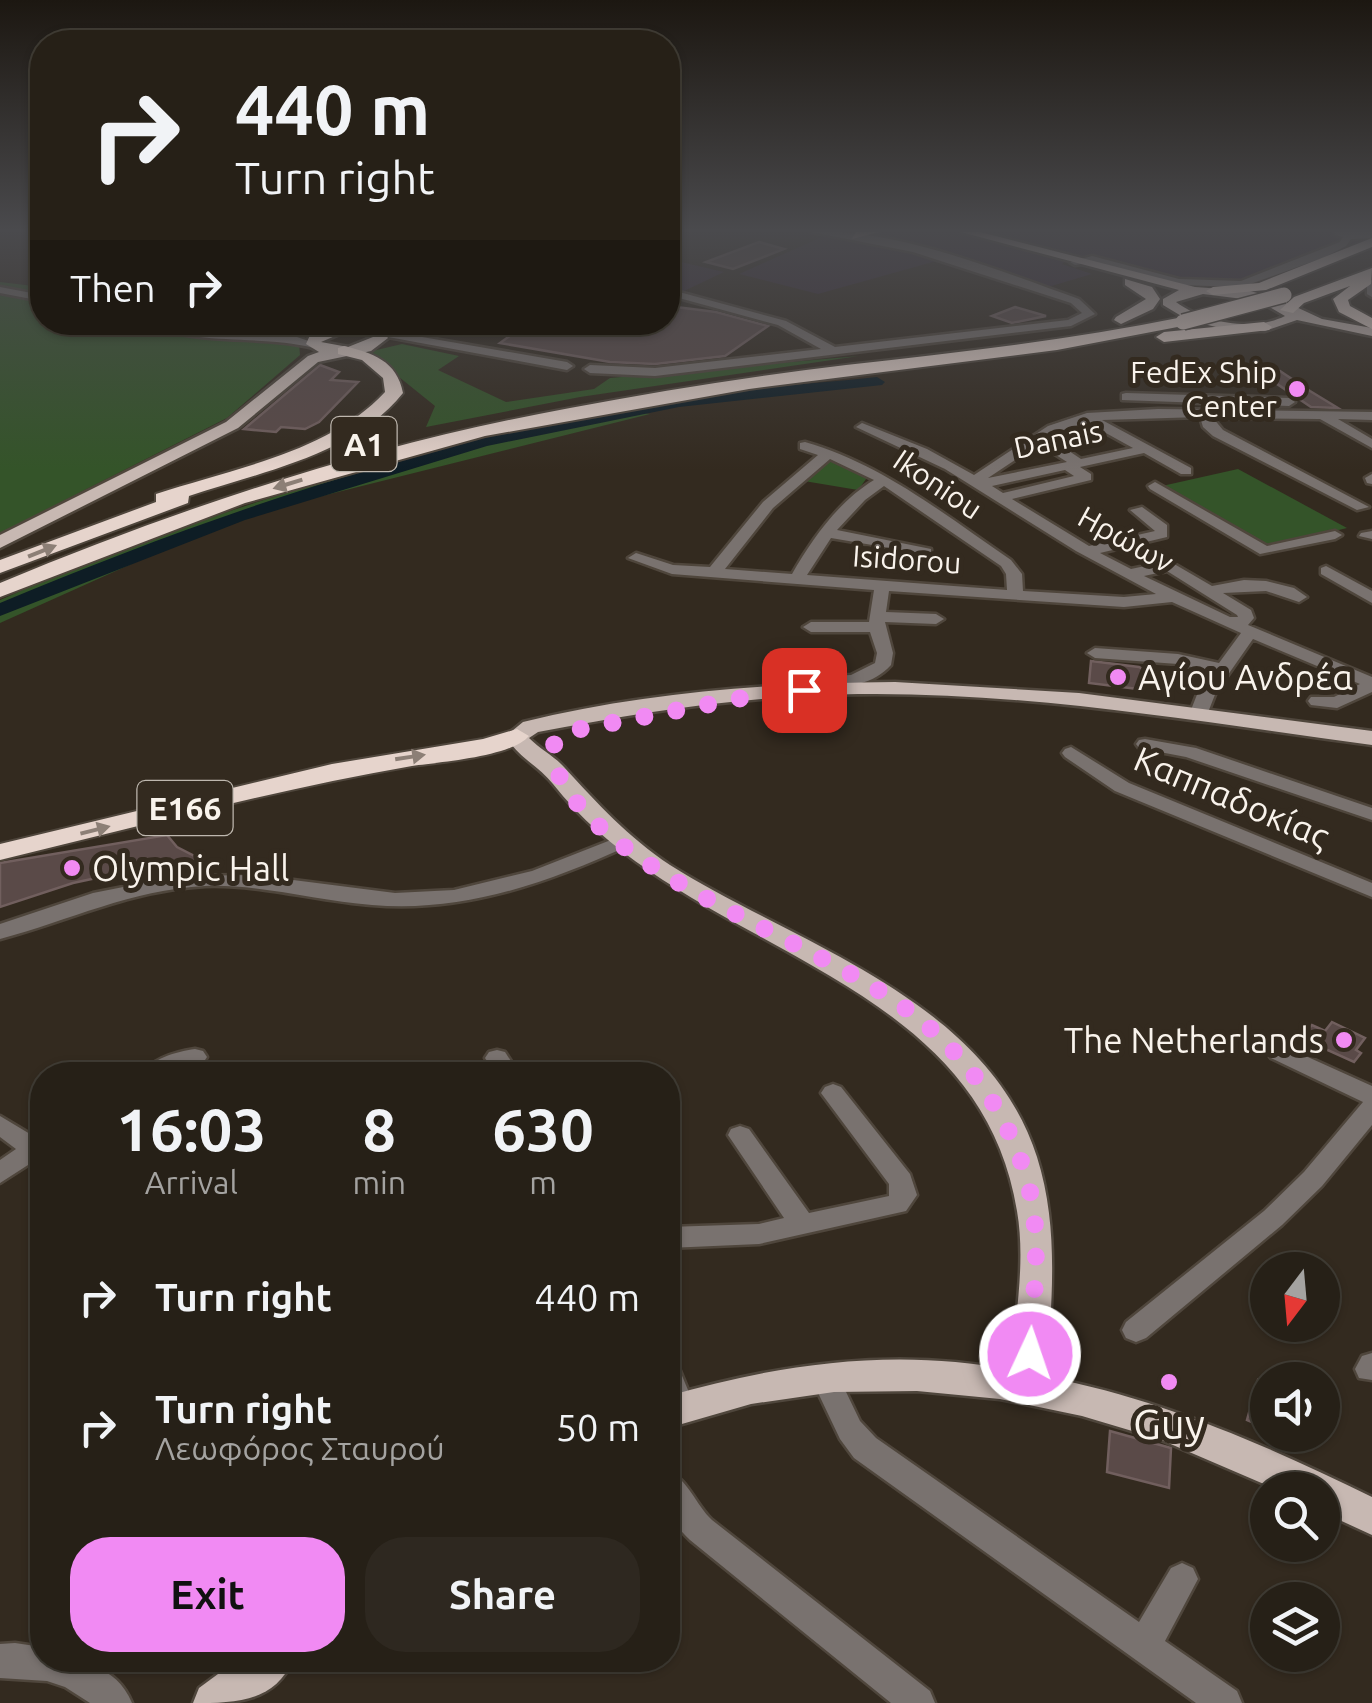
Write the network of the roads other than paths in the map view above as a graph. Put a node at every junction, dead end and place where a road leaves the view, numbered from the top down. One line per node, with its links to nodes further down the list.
1 (740, 311): 21 (street)
2 (1087, 311): 21 (street)
3 (1138, 311): 11 (main road)
4 (1144, 311): 22 (highway, A1)
5 (1153, 311): 11 (highway)
6 (1180, 311): 12 (main road)
7 (1252, 311): 23 (highway, A1, bridge)
8 (1289, 311): 12 (main road)
9 (1298, 311): 13 (main road)
10 (1347, 311): 13 (highway)
11 (1121, 320): 22 (highway)
12 (1268, 327): 13 (main road); 23 (highway)
13 (1372, 331)
14 (228, 335): 19 (street)
15 (326, 335): 19 (main road)
16 (352, 335): 19 (main road)
17 (369, 335): 20 (main road)
18 (382, 335): 21 (street)
19 (321, 338): 20 (main road); 52 (main road)
20 (340, 351): 49 (highway); 52 (main road)
21 (837, 352)
22 (784, 372): 49 (highway, A1)
23 (765, 382): 63 (highway, A1, one-way to 63)
24 (1126, 397): 25 (street)
25 (1152, 398): 26 (street); 27 (street)
26 (1289, 402)
27 (1158, 413): 28 (street); 30 (street)
28 (1206, 415): 31 (street); 47 (street)
29 (1372, 416): 31 (street)
30 (1087, 417): 33 (street); 37 (street)
31 (1326, 418): 34 (street)
32 (862, 427): 44 (street, Ηρώων)
33 (1030, 443): 38 (street); 44 (street)
34 (1369, 443): 40 (street)
35 (1080, 444): 38 (street)
36 (806, 446): 39 (street, Ikoniou)
37 (1145, 449): 41 (street, Danais); 42 (street)
38 (1058, 450): 41 (street)
39 (828, 454): 43 (street, Ikoniou); 58 (street)
40 (1372, 459)
41 (1074, 464): 44 (street, Danais); 46 (street)
42 (1186, 471)
43 (884, 480): 50 (street); 64 (street, Ikoniou)
44 (979, 482): 46 (street, Ηρώων)
45 (1155, 486): 51 (street)
46 (1002, 497): 53 (street, Ηρώων)
47 (1362, 507)
48 (1137, 510): 53 (street)
49 (84, 534): 56 (highway, A1, one-way to 49)
50 (830, 534): 54 (street); 60 (street)
51 (1335, 535)
52 (0, 541)
53 (1087, 551): 59 (street, Ηρώων)
54 (926, 552)
55 (636, 558): 58 (street, Isidorou)
56 (0, 568)
57 (1326, 571): 65 (street)
58 (714, 572): 60 (street, Isidorou)
59 (1130, 574): 62 (street); 67 (street, Ηρώων)
60 (797, 578): 61 (street, Isidorou)
61 (882, 586): 64 (street, Isidorou); 69 (street)
62 (1210, 590): 66 (street); 71 (street)
63 (0, 591)
64 (1015, 594): 67 (street, Isidorou)
65 (1370, 596)
66 (1299, 597)
67 (1176, 598): 71 (street, Ηρώων)
68 (936, 619): 69 (street)
69 (877, 622): 70 (street); 74 (street)
70 (811, 628)
71 (1243, 629): 73 (street); 75 (street, Ηρώων)
72 (1095, 653): 73 (street)
73 (1222, 669): 77 (street)
74 (789, 682)
75 (1372, 684): 76 (street)
76 (1317, 700)
77 (1203, 702): 78 (main road); 79 (main road)
78 (552, 736): 80 (main road); 83 (main road)
79 (1372, 738)
80 (522, 741): 83 (main road); 86 (highway, E166, one-way to 80)
81 (1145, 744): 84 (street)
82 (1071, 753): 87 (street, Καππαδοκίας)
83 (559, 775): 85 (main road)
84 (1372, 814)
85 (622, 842): 88 (street); 104 (main road)
86 (0, 852)
87 (1372, 891)
88 (0, 932)
89 (1280, 1052): 93 (street)
90 (195, 1057): 91 (street)
91 (175, 1062)
92 (833, 1094): 100 (street)
93 (1372, 1096)
94 (1372, 1108): 102 (street)
95 (0, 1125): 97 (street)
96 (740, 1135): 100 (street)
97 (30, 1142)
98 (30, 1153): 99 (street)
99 (0, 1174)
100 (804, 1226): 101 (street)
101 (680, 1237)
102 (1136, 1330)
103 (825, 1378): 104 (main road); 105 (main road); 111 (street)
104 (1028, 1386): 106 (main road)
105 (680, 1397)
106 (1279, 1472)
107 (1340, 1501): 109 (main road)
108 (680, 1506): 118 (street)
109 (1372, 1517)
110 (1182, 1579): 111 (street)
111 (1144, 1646): 119 (street)
112 (0, 1660): 113 (street)
113 (30, 1662)
114 (69, 1672): 116 (street)
115 (256, 1672): 117 (main road)
116 (114, 1703)
117 (214, 1703)
118 (918, 1703)
119 (1225, 1703)

